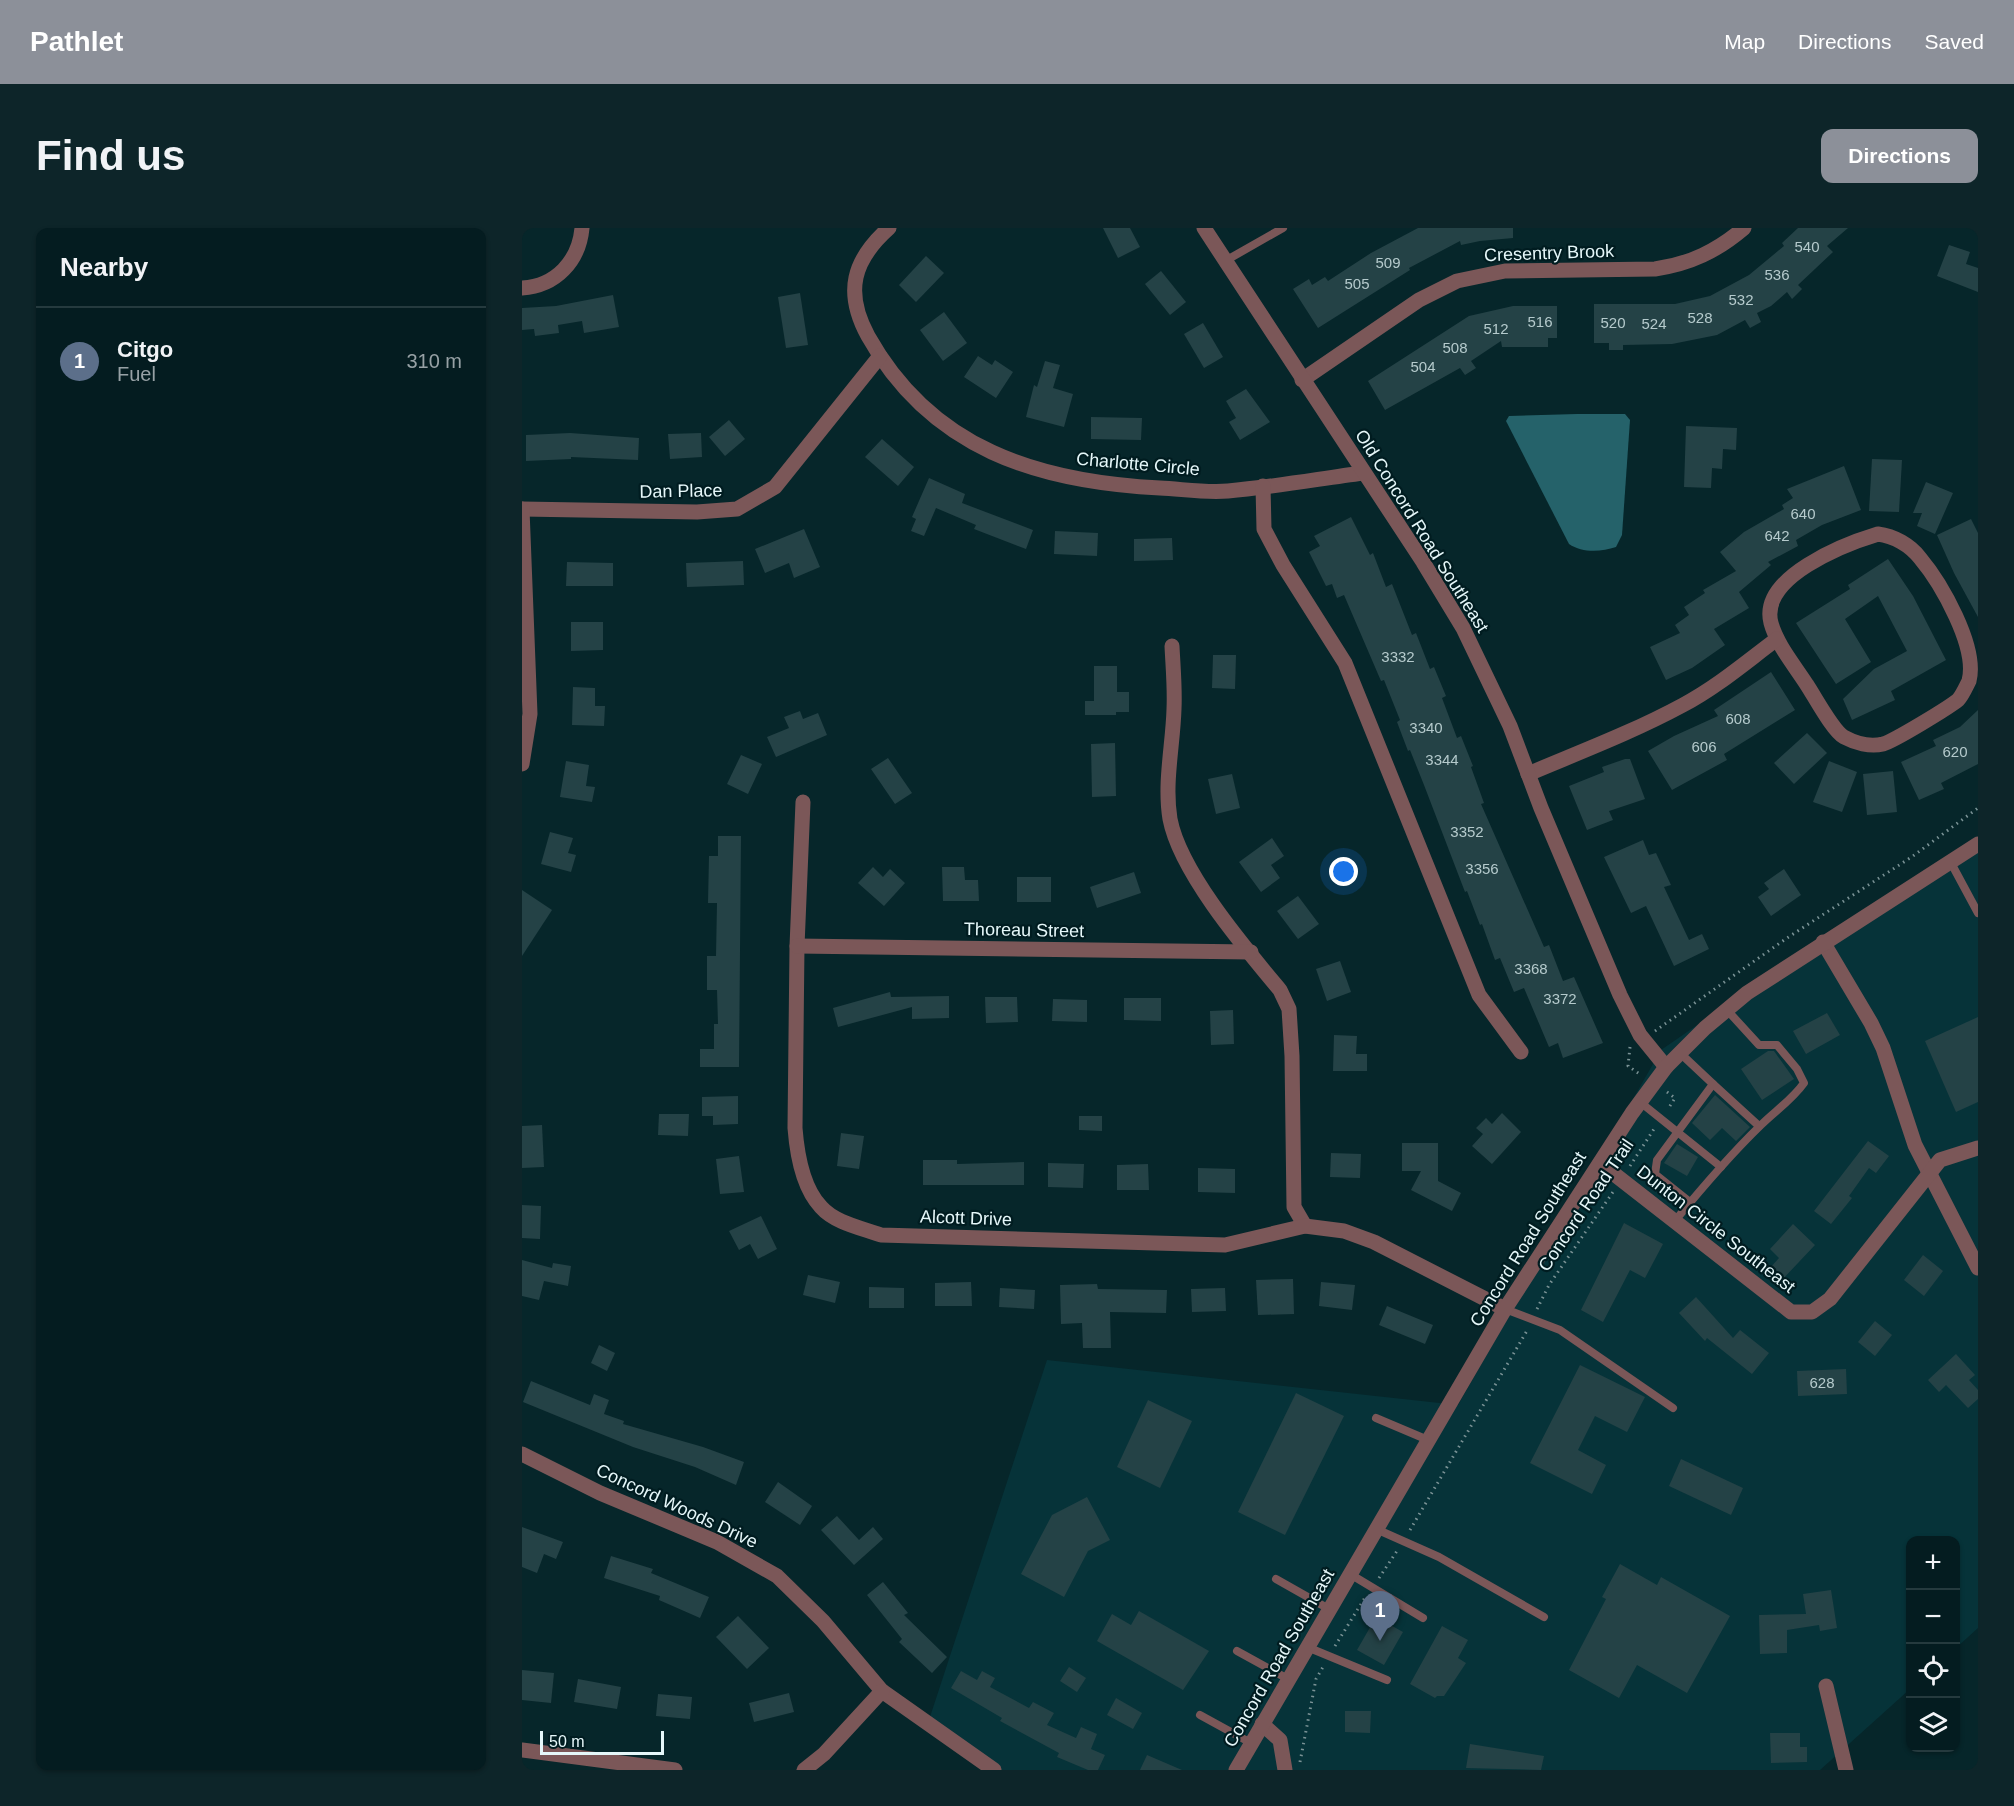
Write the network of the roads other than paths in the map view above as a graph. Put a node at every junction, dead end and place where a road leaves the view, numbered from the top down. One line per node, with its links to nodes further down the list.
1 (582, 228): 7 (street)
2 (889, 228): 8 (street, Charlotte Circle)
3 (1204, 228): 6 (street, Old Concord Road Southeast)
4 (1283, 228): 6 (lane)
5 (1744, 228): 9 (street, Cresentry Brook)
6 (1225, 261): 9 (street, Old Concord Road Southeast)
7 (522, 288)
8 (880, 356): 11 (street, Charlotte Circle); 12 (street, Dan Place)
9 (1302, 380): 10 (street, Old Concord Road Southeast)
10 (1363, 473): 11 (street, Charlotte Circle); 16 (street, Old Concord Road Southeast)
11 (1263, 486): 25 (street)
12 (522, 510): 15 (street)
13 (1777, 639): 13 (street); 16 (street)
14 (1172, 645): 23 (street)
15 (522, 764)
16 (1528, 774): 27 (street, Old Concord Road Southeast)
17 (803, 802): 22 (street, Alcott Drive)
18 (1978, 844): 19 (street, Concord Road Southeast)
19 (1950, 861): 20 (lane); 21 (street, Concord Road Southeast)
20 (1978, 913)
21 (1823, 942): 24 (street, Concord Road Southeast); 35 (street)
22 (797, 946): 23 (street, Thoreau Street); 38 (street, Alcott Drive)
23 (1251, 952): 38 (street)
24 (1727, 1010): 26 (street, Concord Road Southeast); 30 (lane)
25 (1521, 1052)
26 (1680, 1053): 27 (street, Concord Road Southeast); 28 (lane)
27 (1666, 1067): 29 (street, Concord Road Southeast)
28 (1713, 1084): 30 (lane); 31 (lane)
29 (1640, 1102): 31 (lane); 33 (street, Concord Road Southeast)
30 (1759, 1126): 34 (lane)
31 (1678, 1130): 34 (lane); 36 (lane)
32 (1978, 1148): 35 (street, Dunton Circle Southeast)
33 (1600, 1163): 37 (street, Dunton Circle Southeast); 40 (street, Concord Road Southeast)
34 (1721, 1167): 36 (lane)
35 (1929, 1174): 37 (street, Dunton Circle Southeast); 39 (street)
36 (1690, 1202): 37 (lane)
37 (1674, 1223)
38 (1305, 1226): 40 (street, Alcott Drive)
39 (1978, 1268)
40 (1505, 1309): 41 (lane); 43 (street, Concord Road Southeast)
41 (1673, 1408)
42 (1376, 1418): 43 (lane)
43 (1428, 1440): 45 (street, Concord Road Southeast)
44 (522, 1454): 56 (street, Concord Woods Drive)
45 (1376, 1529): 46 (street, Concord Road Southeast); 49 (lane)
46 (1350, 1574): 48 (street, Concord Road Southeast); 50 (lane)
47 (1276, 1579): 48 (lane)
48 (1329, 1609): 51 (street, Concord Road Southeast)
49 (1544, 1617)
50 (1423, 1618)
51 (1307, 1647): 53 (street, Concord Road Southeast); 54 (lane)
52 (1237, 1651): 53 (lane)
53 (1288, 1679): 58 (street, Concord Road Southeast)
54 (1387, 1680)
55 (1826, 1686): 66 (street)
56 (882, 1691): 62 (street); 63 (street, Concord Woods Drive)
57 (1200, 1715): 59 (lane)
58 (1262, 1724): 59 (street, Concord Road Southeast); 65 (street)
59 (1251, 1743): 64 (street, Concord Road Southeast)
60 (522, 1750): 61 (street)
61 (675, 1770)
62 (804, 1770)
63 (994, 1770)
64 (1236, 1770)
65 (1285, 1770)
66 (1846, 1770)

